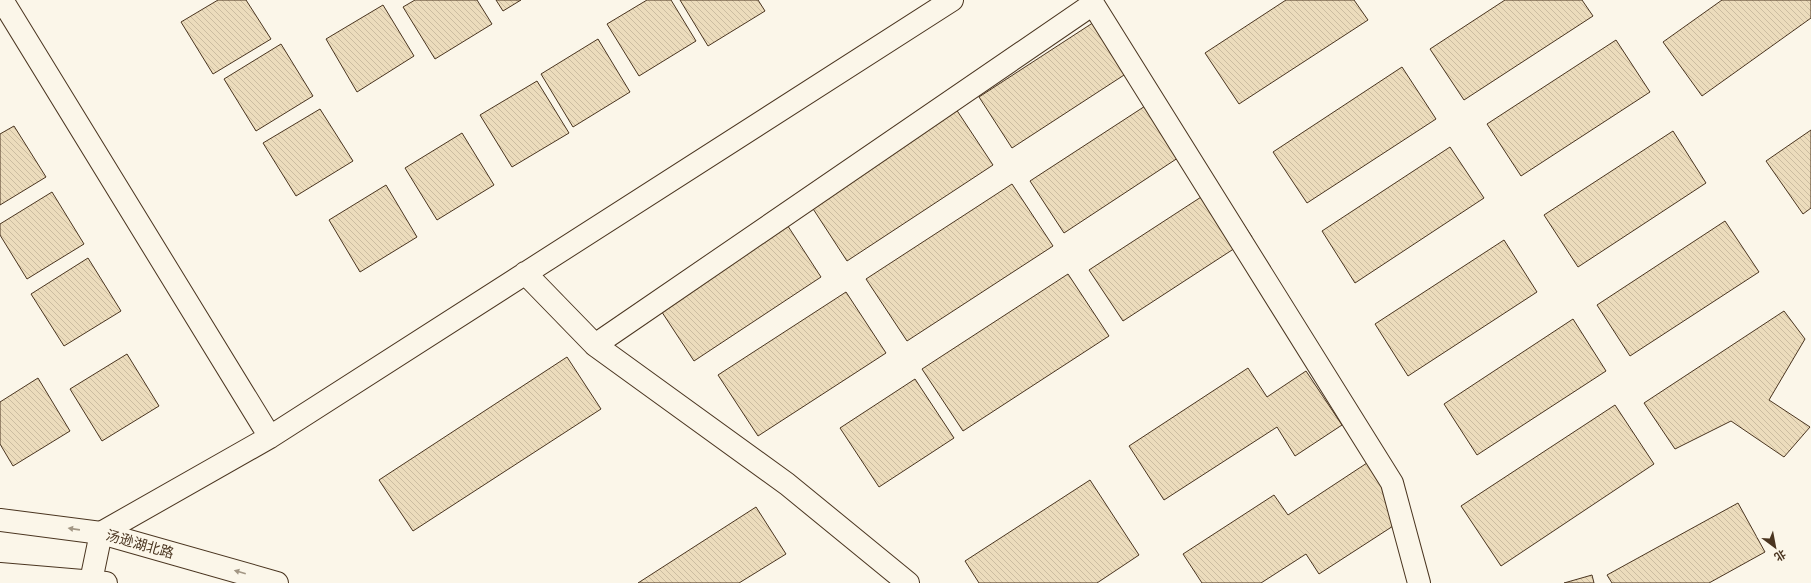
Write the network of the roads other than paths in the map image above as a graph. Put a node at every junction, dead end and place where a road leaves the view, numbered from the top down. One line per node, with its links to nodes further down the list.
1 (2, 0): 5 (street)
2 (952, 0): 3 (street)
3 (525, 273): 4 (street); 5 (street)
4 (595, 345): 11 (street); 12 (street)
5 (270, 437): 7 (street)
6 (0, 520): 7 (street, 汤逊湖北路, one-way to 6)
7 (101, 533): 9 (street); 10 (street, 汤逊湖北路, one-way to 7)
8 (0, 574): 9 (street)
9 (98, 582)
10 (277, 583)
11 (908, 583)
12 (1419, 583)

